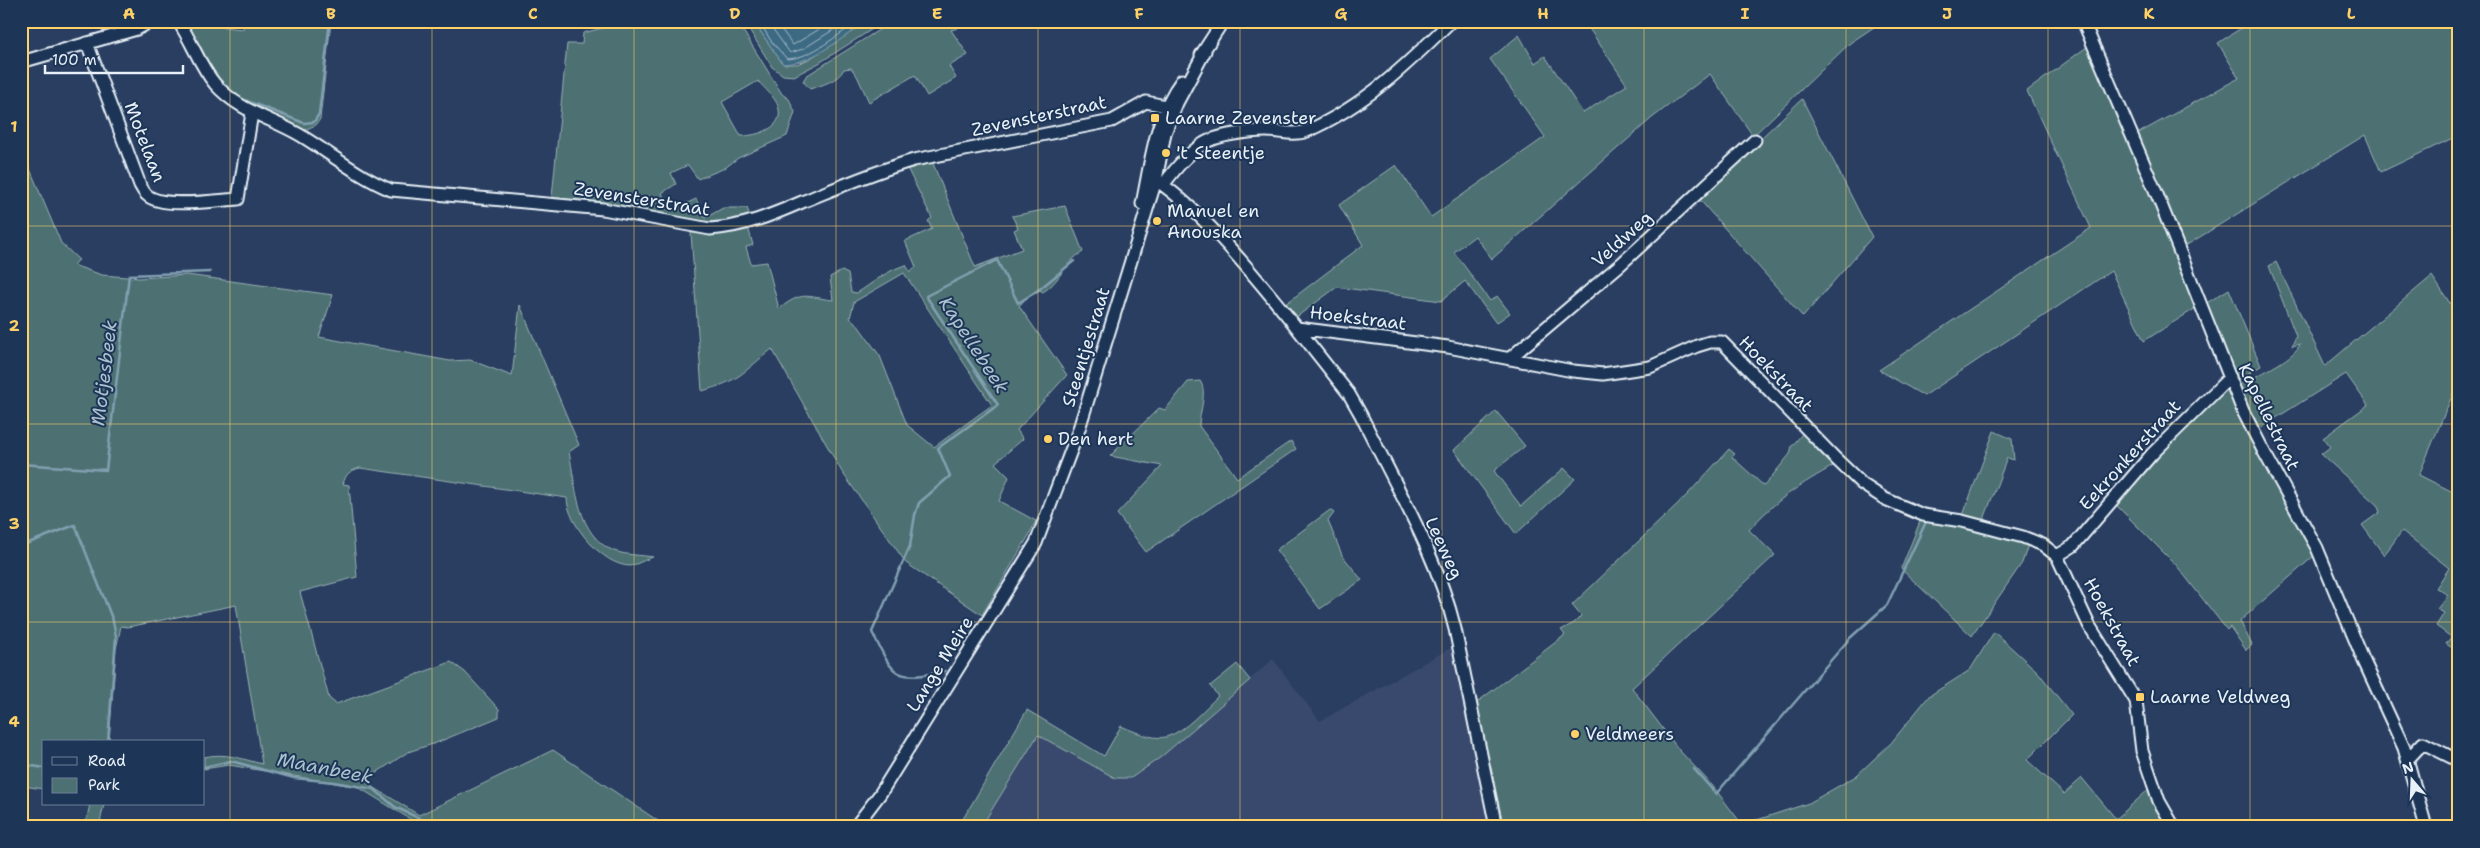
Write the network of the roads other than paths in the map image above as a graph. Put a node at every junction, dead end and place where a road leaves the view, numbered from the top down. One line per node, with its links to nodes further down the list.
1 (152, 21): 6 (street)
2 (178, 21): 9 (street, Zevensterstraat)
3 (1223, 21): 8 (street, Steentjestraat)
4 (1451, 21): 11 (street)
5 (2083, 21): 14 (street, Kapellestraat)
6 (87, 43): 7 (street); 9 (street, Motelaan)
7 (21, 62)
8 (1170, 107): 9 (street, Zevensterstraat); 11 (street, Steentjestraat)
9 (252, 113)
10 (1755, 140): 13 (street, Veldweg)
11 (1156, 180): 12 (street, Hoekstraat); 15 (street, Steentjestraat)
12 (1296, 328): 13 (street, Hoekstraat); 20 (street, Leeweg)
13 (1508, 359): 16 (street, Hoekstraat)
14 (2230, 377): 16 (street, Eekronkerstraat); 17 (street, Kapellestraat)
15 (1047, 516): 19 (street, Lange Meire)
16 (2057, 556): 21 (street, Hoekstraat)
17 (2408, 760): 18 (street); 22 (street, Kapellestraat)
18 (2459, 761)
19 (856, 827)
20 (1496, 827)
21 (2174, 827)
22 (2426, 827)

